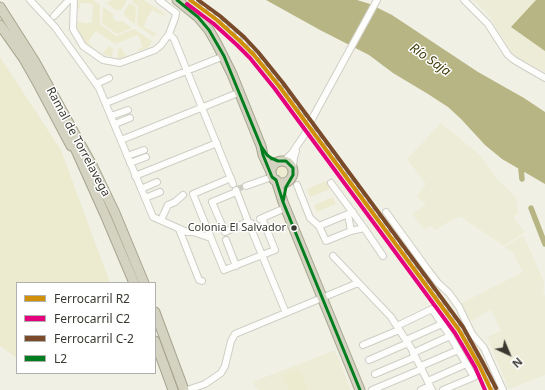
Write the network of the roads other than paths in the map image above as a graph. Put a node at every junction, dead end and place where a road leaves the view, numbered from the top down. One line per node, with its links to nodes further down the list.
1 (0, 0): 35 (highway)
2 (30, 0): 18 (street)
3 (69, 0): 10 (street)
4 (74, 0): 13 (street)
5 (159, 0): 13 (street)
6 (177, 0): 14 (highway)
7 (377, 0): 29 (street, bridge)
8 (464, 0): 17 (street)
9 (0, 7): 35 (highway, Ramal de Torrelavega)
10 (54, 16)
11 (0, 17): 51 (highway, Ramal de Torrelavega)
12 (0, 25): 51 (highway)
13 (168, 34): 15 (street)
14 (224, 56): 15 (street); 19 (highway)
15 (188, 71): 20 (street); 21 (street)
16 (109, 78): 18 (street)
17 (545, 78)
18 (96, 84): 20 (street)
19 (238, 93): 21 (street); 28 (highway)
20 (106, 103): 23 (street)
21 (202, 107): 26 (street); 27 (street)
22 (128, 110): 23 (street)
23 (112, 116): 25 (street)
24 (130, 118): 25 (street)
25 (115, 124): 26 (street)
26 (121, 140): 31 (street)
27 (216, 143): 37 (street); 43 (street)
28 (261, 146): 33 (highway); 38 (highway)
29 (298, 146): 33 (street); 36 (street)
30 (144, 150): 31 (street)
31 (127, 156): 34 (street)
32 (146, 157): 34 (street)
33 (281, 161): 36 (highway); 38 (highway)
34 (130, 163): 37 (street)
35 (93, 167): 66 (highway, Ramal de Torrelavega)
36 (293, 168): 40 (highway)
37 (135, 176): 44 (street)
38 (273, 176): 40 (highway); 42 (street); 48 (highway)
39 (156, 182): 44 (street)
40 (292, 183): 48 (highway); 54 (street)
41 (331, 183): 50 (street)
42 (246, 186)
43 (235, 187): 53 (street); 53 (street); 59 (street)
44 (141, 189): 47 (street)
45 (160, 192): 47 (street)
46 (183, 195): 52 (street)
47 (145, 198): 52 (street)
48 (284, 205): 60 (street); 68 (highway)
49 (386, 212): 92 (street)
50 (350, 213): 54 (street); 55 (street); 57 (street)
51 (106, 216): 65 (highway, Ramal de Torrelavega)
52 (161, 220): 56 (street)
53 (250, 225): 60 (street)
54 (319, 226): 57 (street)
55 (364, 228): 57 (street); 62 (street)
56 (179, 229): 59 (street); 64 (street)
57 (351, 231)
58 (224, 236): 63 (street)
59 (211, 238): 63 (street)
60 (262, 255): 63 (street); 69 (street)
61 (333, 256): 67 (street)
62 (383, 256)
63 (236, 266)
64 (202, 281)
65 (134, 282)
66 (144, 282)
67 (358, 283): 68 (street); 72 (street)
68 (322, 298): 69 (street); 88 (highway)
69 (286, 313): 83 (street)
70 (156, 315): 86 (highway)
71 (442, 324): 72 (street); 73 (street); 74 (street)
72 (398, 328): 74 (street); 76 (street)
73 (450, 336): 77 (street); 78 (street)
74 (407, 342): 78 (street); 79 (street)
75 (156, 344): 84 (highway)
76 (363, 345)
77 (458, 350): 80 (street); 81 (street)
78 (414, 355): 81 (street); 82 (street)
79 (369, 360)
80 (466, 364): 85 (street); 91 (street)
81 (421, 368): 85 (street); 89 (street)
82 (375, 374)
83 (205, 384): 86 (street); 87 (street)
84 (172, 386)
85 (430, 386): 90 (street)
86 (185, 390)
87 (208, 390)
88 (360, 390)
89 (372, 390)
90 (422, 390)
91 (443, 390)
92 (503, 390)

